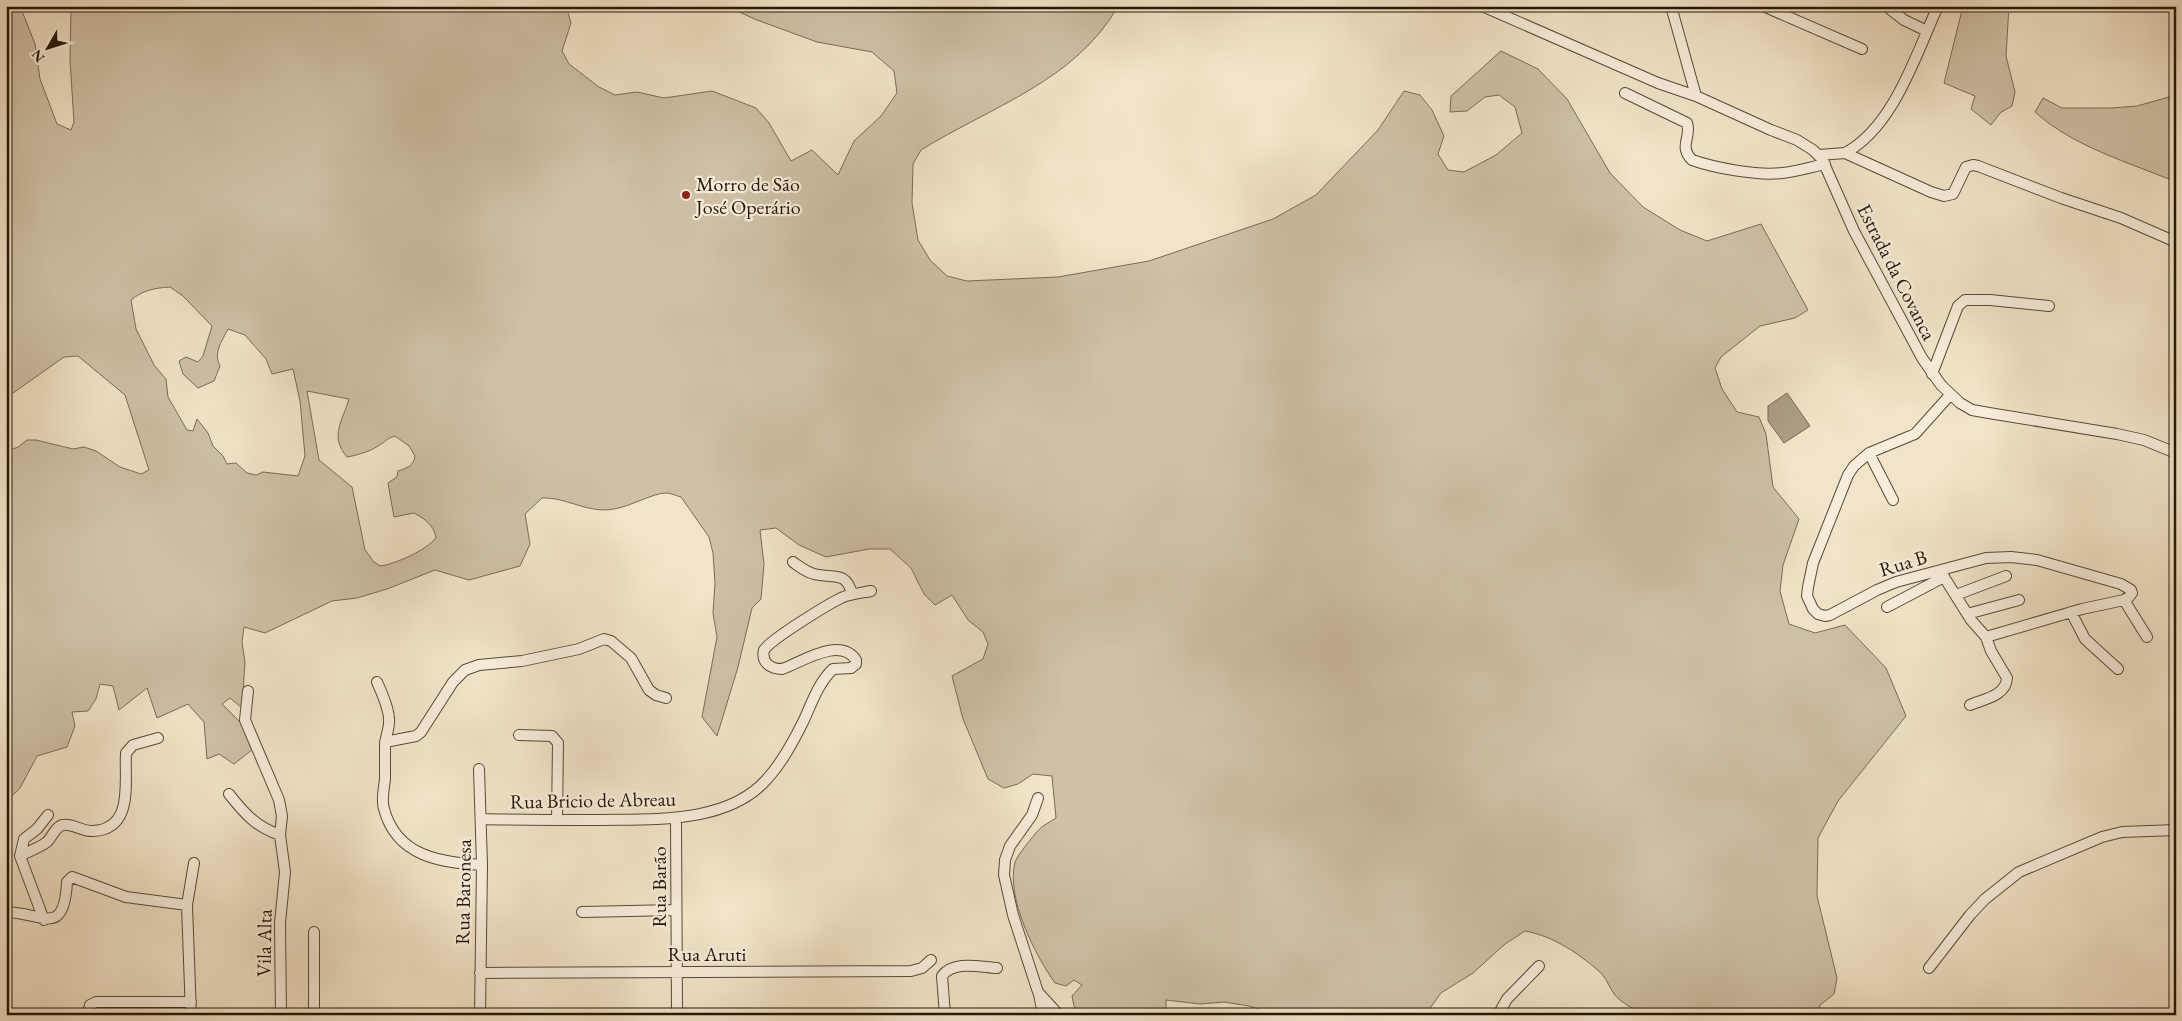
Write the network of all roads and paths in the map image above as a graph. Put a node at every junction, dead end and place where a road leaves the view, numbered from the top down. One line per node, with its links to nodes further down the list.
1 (1482, 6): 9 (street)
2 (1670, 6): 9 (street)
3 (1763, 6): 7 (street)
4 (1886, 6): 6 (street)
5 (1938, 6): 6 (street)
6 (1927, 31): 10 (street)
7 (1862, 49)
8 (1625, 94): 11 (street)
9 (1696, 96): 11 (street)
10 (1845, 153): 11 (street); 12 (street)
11 (1822, 159): 14 (street, Estrada da Covanca)
12 (2176, 242)
13 (2050, 306): 14 (street)
14 (1932, 374): 15 (street, Estrada da Covanca)
15 (1950, 395): 16 (street, Rua B); 17 (street, Estrada da Covanca)
16 (1869, 452): 18 (street); 20 (street, Rua B)
17 (2176, 453)
18 (1893, 500)
19 (793, 562): 23 (street)
20 (1943, 574): 24 (street); 26 (street, Rua B); 27 (street)
21 (2006, 576): 24 (street)
22 (871, 591): 23 (street)
23 (852, 594): 45 (street, Rua Bricio de Abreau)
24 (1956, 595): 29 (street)
25 (2019, 600): 29 (street)
26 (2124, 600): 28 (street); 31 (street)
27 (1888, 607)
28 (2071, 612): 30 (street); 32 (street)
29 (1968, 614): 30 (street)
30 (1989, 637): 36 (street)
31 (2147, 637)
32 (2118, 669)
33 (377, 682): 39 (street)
34 (248, 691): 48 (street, Vila Alta)
35 (666, 698): 39 (street)
36 (1970, 705)
37 (519, 735): 46 (street)
38 (158, 738): 49 (street)
39 (385, 742): 51 (street)
40 (480, 769): 44 (street, Rua Baronesa)
41 (229, 794): 48 (street)
42 (1038, 798): 64 (street)
43 (48, 815): 49 (street)
44 (481, 819): 46 (street, Rua Bricio de Abreau); 51 (street, Rua Baronesa)
45 (676, 819): 46 (street, Rua Bricio de Abreau); 53 (street, Rua Barão)
46 (557, 820)
47 (2176, 830): 61 (street)
48 (280, 835): 68 (street, Vila Alta)
49 (20, 856): 56 (street)
50 (194, 863): 52 (street)
51 (482, 865): 63 (street, Rua Baronesa)
52 (187, 905): 56 (street); 65 (street)
53 (676, 910): 55 (street); 62 (street, Rua Barão)
54 (6, 912): 56 (street)
55 (582, 912)
56 (44, 920)
57 (314, 932): 69 (street)
58 (932, 960): 62 (street, Rua Aruti)
59 (1539, 966): 75 (street)
60 (997, 968): 72 (street)
61 (1930, 968)
62 (677, 971): 63 (street, Rua Aruti); 71 (street, Rua Barão)
63 (480, 973): 70 (street, Rua Baronesa)
64 (1038, 992): 73 (street); 74 (street)
65 (191, 1002): 66 (street); 67 (street)
66 (88, 1015)
67 (191, 1015)
68 (281, 1015)
69 (314, 1015)
70 (480, 1015)
71 (677, 1015)
72 (945, 1015)
73 (1043, 1015)
74 (1059, 1015)
75 (1498, 1015)

